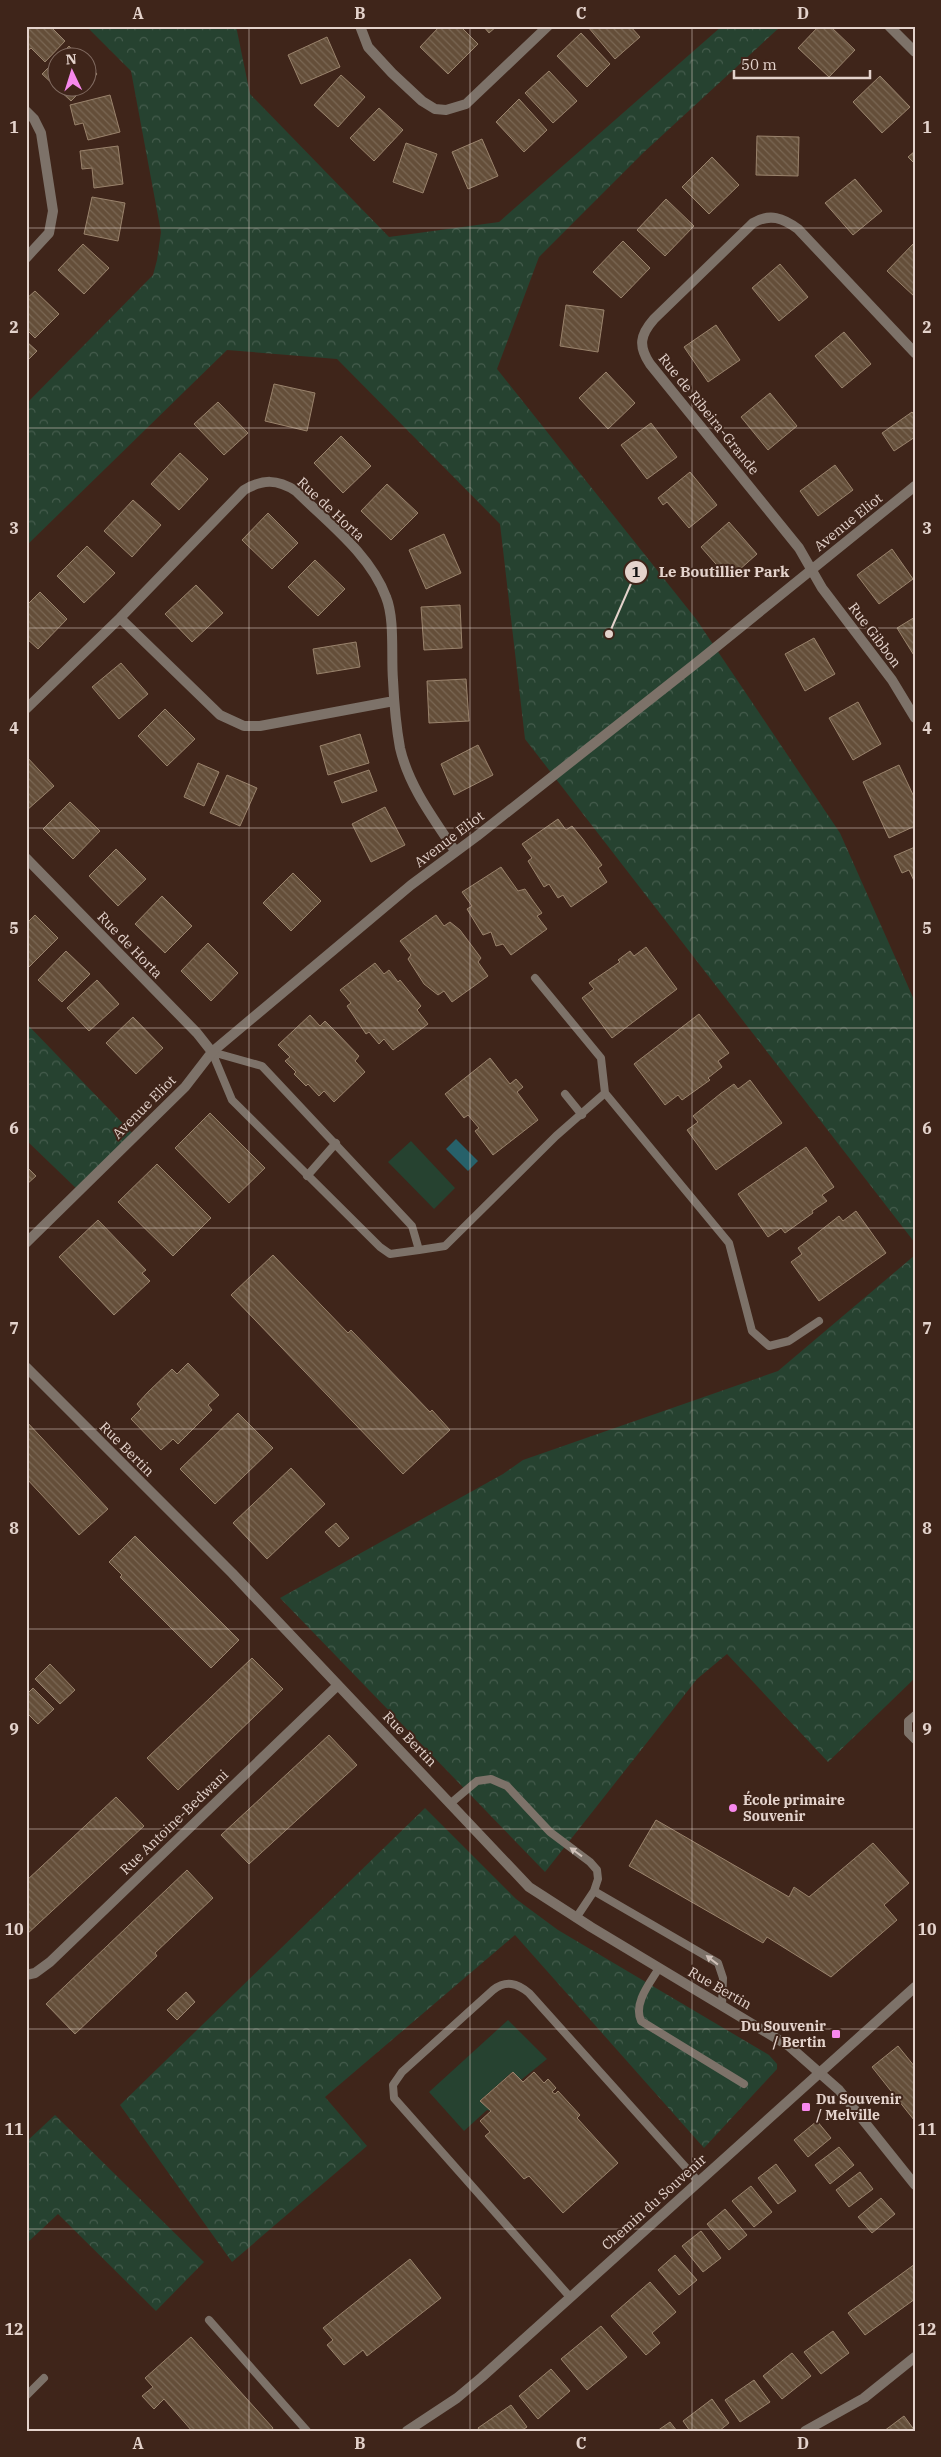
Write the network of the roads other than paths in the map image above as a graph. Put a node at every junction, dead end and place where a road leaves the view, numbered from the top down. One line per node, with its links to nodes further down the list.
1 (360, 26): 2 (street)
2 (548, 26)
3 (889, 26): 4 (street)
4 (915, 52)
5 (26, 110): 6 (street)
6 (26, 258)
7 (915, 353): 9 (street, Rue de Ribeira-Grande)
8 (915, 486): 9 (street, Avenue Eliot)
9 (812, 569): 13 (street, Rue Gibbon); 14 (street, Avenue Eliot)
10 (120, 618): 11 (street); 11 (street, Rue de Horta); 12 (street, Rue de Horta)
11 (394, 701): 14 (street, Rue de Horta)
12 (26, 709)
13 (915, 718)
14 (455, 851): 17 (street, Avenue Eliot)
15 (26, 858): 17 (street, Rue de Horta)
16 (534, 978): 18 (lane)
17 (212, 1052): 21 (lane); 22 (lane); 23 (street, Avenue Eliot)
18 (605, 1093): 20 (lane); 25 (lane)
19 (565, 1094): 20 (lane)
20 (582, 1115): 24 (lane)
21 (336, 1143): 22 (lane); 24 (lane)
22 (307, 1176): 24 (lane)
23 (26, 1243)
24 (419, 1250)
25 (820, 1321)
26 (26, 1367): 27 (street, Rue Bertin)
27 (338, 1684): 30 (street, Rue Bertin); 34 (street, Rue Antoine-Bedwani)
28 (915, 1715): 29 (lane)
29 (915, 1740)
30 (451, 1802): 31 (lane, one-way to 30); 32 (street, Rue Bertin)
31 (594, 1891): 32 (lane); 36 (lane, one-way to 31)
32 (576, 1918): 33 (street, Rue Bertin)
33 (659, 1968): 36 (street, Rue Bertin); 38 (lane)
34 (26, 1975)
35 (915, 1987): 37 (street, Chemin du Souvenir)
36 (722, 2005): 37 (street, Rue Bertin)
37 (820, 2072): 39 (street, Chemin du Souvenir); 40 (street, Rue Bertin)
38 (744, 2084)
39 (698, 2181): 41 (street, Chemin du Souvenir); 41 (lane)
40 (915, 2185)
41 (570, 2297): 47 (street, Chemin du Souvenir)
42 (209, 2320): 46 (lane)
43 (915, 2357): 48 (street)
44 (44, 2378): 45 (lane)
45 (26, 2396)
46 (305, 2430)
47 (407, 2431)
48 (806, 2431)

